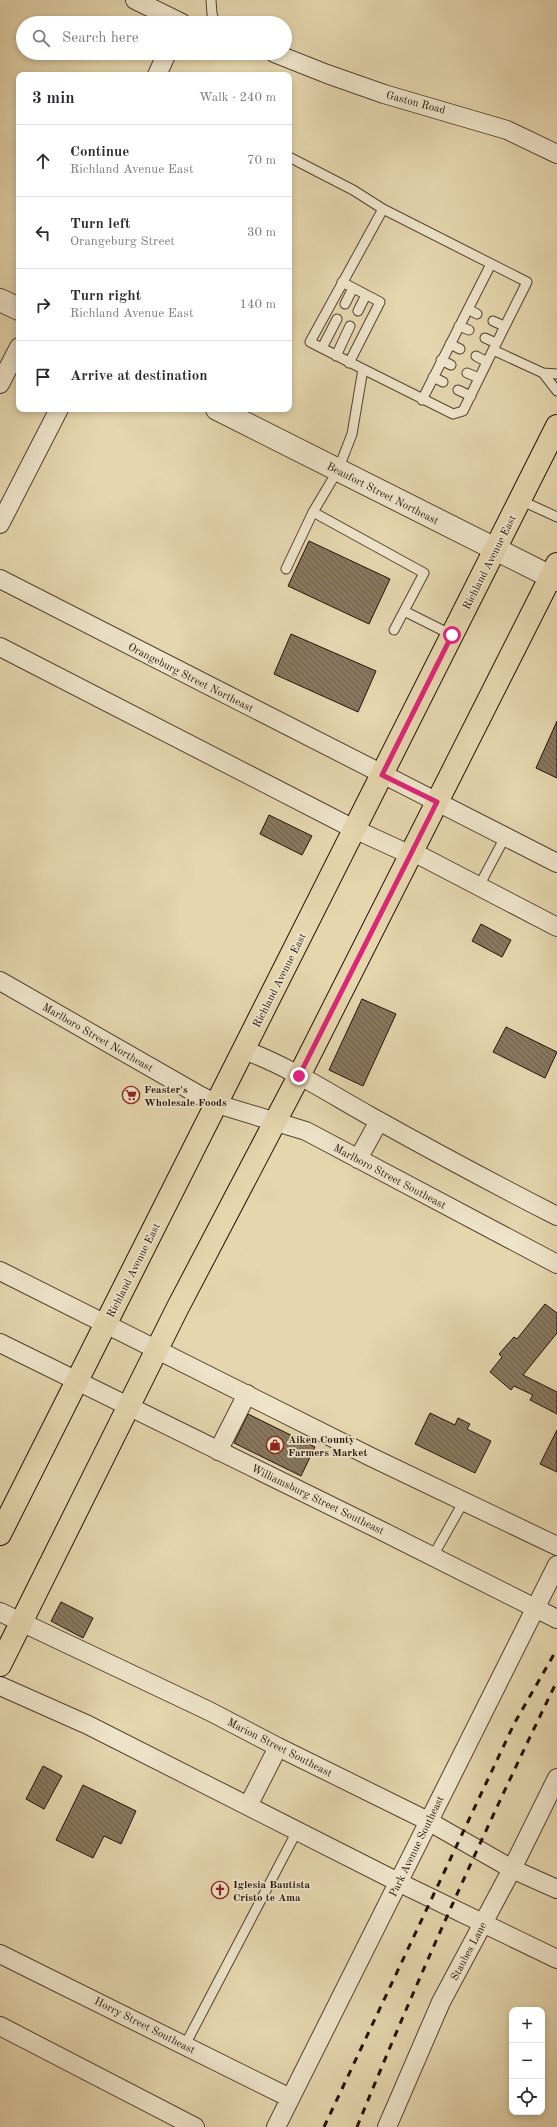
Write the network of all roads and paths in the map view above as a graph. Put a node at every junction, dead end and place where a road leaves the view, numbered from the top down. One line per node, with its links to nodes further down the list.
1 (135, 0): 3 (street)
2 (211, 0): 4 (lane)
3 (167, 16)
4 (213, 16)
5 (164, 60): 7 (street)
6 (292, 60): 8 (street, Gaston Road)
7 (158, 72)
8 (557, 154)
9 (292, 159): 10 (lane)
10 (383, 209): 11 (lane); 12 (lane)
11 (491, 264): 18 (lane); 25 (lane)
12 (342, 282): 13 (lane); 30 (lane)
13 (353, 288): 14 (lane); 16 (lane)
14 (366, 295): 19 (lane); 37 (lane)
15 (0, 300): 17 (street)
16 (345, 304)
17 (16, 308)
18 (468, 309): 20 (lane); 24 (lane)
19 (358, 311)
20 (477, 314)
21 (337, 319): 30 (lane)
22 (493, 321): 25 (lane)
23 (350, 326): 33 (lane)
24 (459, 326): 26 (lane); 28 (lane)
25 (504, 326): 29 (lane)
26 (469, 330)
27 (485, 338): 29 (lane)
28 (450, 344): 31 (lane); 35 (lane)
29 (494, 346): 36 (lane); 41 (lane)
30 (322, 348): 33 (lane)
31 (460, 349)
32 (16, 353): 46 (street)
33 (336, 356): 37 (lane)
34 (476, 356): 36 (lane)
35 (441, 360): 38 (lane); 43 (lane)
36 (487, 362): 44 (lane)
37 (348, 363): 39 (lane)
38 (451, 365)
39 (363, 369): 50 (lane); 54 (lane)
40 (467, 373): 44 (lane)
41 (543, 373): 42 (lane); 48 (lane)
42 (557, 374)
43 (433, 377): 45 (lane); 50 (lane)
44 (479, 378): 49 (lane)
45 (442, 382)
46 (0, 384)
47 (458, 390): 49 (lane)
48 (557, 391)
49 (470, 396): 50 (lane)
50 (422, 400)
51 (57, 412): 58 (street)
52 (223, 412): 54 (street, Beaufort Street Northeast)
53 (557, 426): 55 (main road, Richland Avenue East)
54 (338, 470): 56 (lane); 59 (street, Beaufort Street Northeast)
55 (520, 499): 57 (lane); 59 (main road, Richland Avenue East)
56 (314, 512): 60 (lane); 63 (lane)
57 (557, 517)
58 (0, 524)
59 (495, 550): 61 (street, Beaufort Street Northeast); 65 (main road, Richland Avenue East)
60 (286, 569)
61 (555, 574): 68 (main road)
62 (0, 579): 67 (street, Orangeburg Street Northeast)
63 (404, 610): 64 (lane); 65 (lane)
64 (394, 630)
65 (452, 635): 67 (main road, Richland Avenue East)
66 (0, 647): 69 (street)
67 (382, 775): 68 (street, Orangeburg Street Northeast); 69 (main road, Richland Avenue East)
68 (437, 802): 70 (street, Orangeburg Street Northeast); 71 (main road)
69 (354, 829): 71 (street); 76 (main road, Richland Avenue East)
70 (505, 837): 72 (street, Orangeburg Street Northeast); 73 (lane)
71 (411, 855): 73 (street); 77 (main road)
72 (557, 864)
73 (479, 886): 74 (street)
74 (557, 927)
75 (0, 981): 78 (street, Marlboro Street Northeast)
76 (244, 1050): 77 (street); 78 (main road, Richland Avenue East)
77 (299, 1076): 79 (main road); 80 (street)
78 (216, 1104): 79 (street, Marlboro Street Southeast); 85 (main road, Richland Avenue East)
79 (276, 1121): 81 (street, Marlboro Street Southeast); 87 (main road)
80 (379, 1121): 81 (street); 82 (street)
81 (358, 1159): 83 (street, Marlboro Street Southeast)
82 (557, 1216)
83 (557, 1264)
84 (0, 1271): 85 (street)
85 (106, 1323): 87 (street); 88 (main road, Richland Avenue East)
86 (0, 1343): 88 (street, Williamsburg Street Southeast)
87 (158, 1349): 89 (street); 90 (main road)
88 (77, 1382): 90 (street, Williamsburg Street Southeast); 93 (main road, Richland Avenue East)
89 (247, 1394): 91 (street); 92 (street)
90 (130, 1407): 91 (street, Williamsburg Street Southeast); 100 (main road)
91 (218, 1450): 95 (street, Williamsburg Street Southeast)
92 (464, 1501): 94 (street); 95 (lane)
93 (0, 1534)
94 (557, 1546)
95 (433, 1556): 97 (street, Williamsburg Street Southeast)
96 (557, 1565): 97 (street, Park Avenue Southeast)
97 (535, 1608): 99 (street, Williamsburg Street Southeast); 106 (street, Park Avenue Southeast)
98 (0, 1612): 100 (street, Marion Street Southeast)
99 (557, 1619)
100 (22, 1622): 101 (main road); 103 (street, Marion Street Southeast)
101 (0, 1665)
102 (0, 1686): 105 (street)
103 (278, 1748): 105 (street); 106 (street, Marion Street Southeast)
104 (557, 1778): 108 (street, Staubes Lane)
105 (248, 1806): 107 (street)
106 (428, 1821): 108 (street, Marion Street Southeast); 109 (street, Park Avenue Southeast)
107 (297, 1831): 109 (street); 115 (lane)
108 (512, 1869): 110 (street, Marion Street Southeast); 111 (street, Staubes Lane)
109 (398, 1882): 111 (street); 116 (street, Park Avenue Southeast)
110 (557, 1889)
111 (483, 1922): 113 (street); 119 (street, Staubes Lane)
112 (0, 1954): 115 (street, Horry Street Southeast)
113 (557, 1959)
114 (0, 2026): 117 (street)
115 (185, 2045): 116 (street, Horry Street Southeast)
116 (290, 2098): 118 (street, Park Avenue Southeast)
117 (195, 2127)
118 (276, 2127)
119 (387, 2127)

